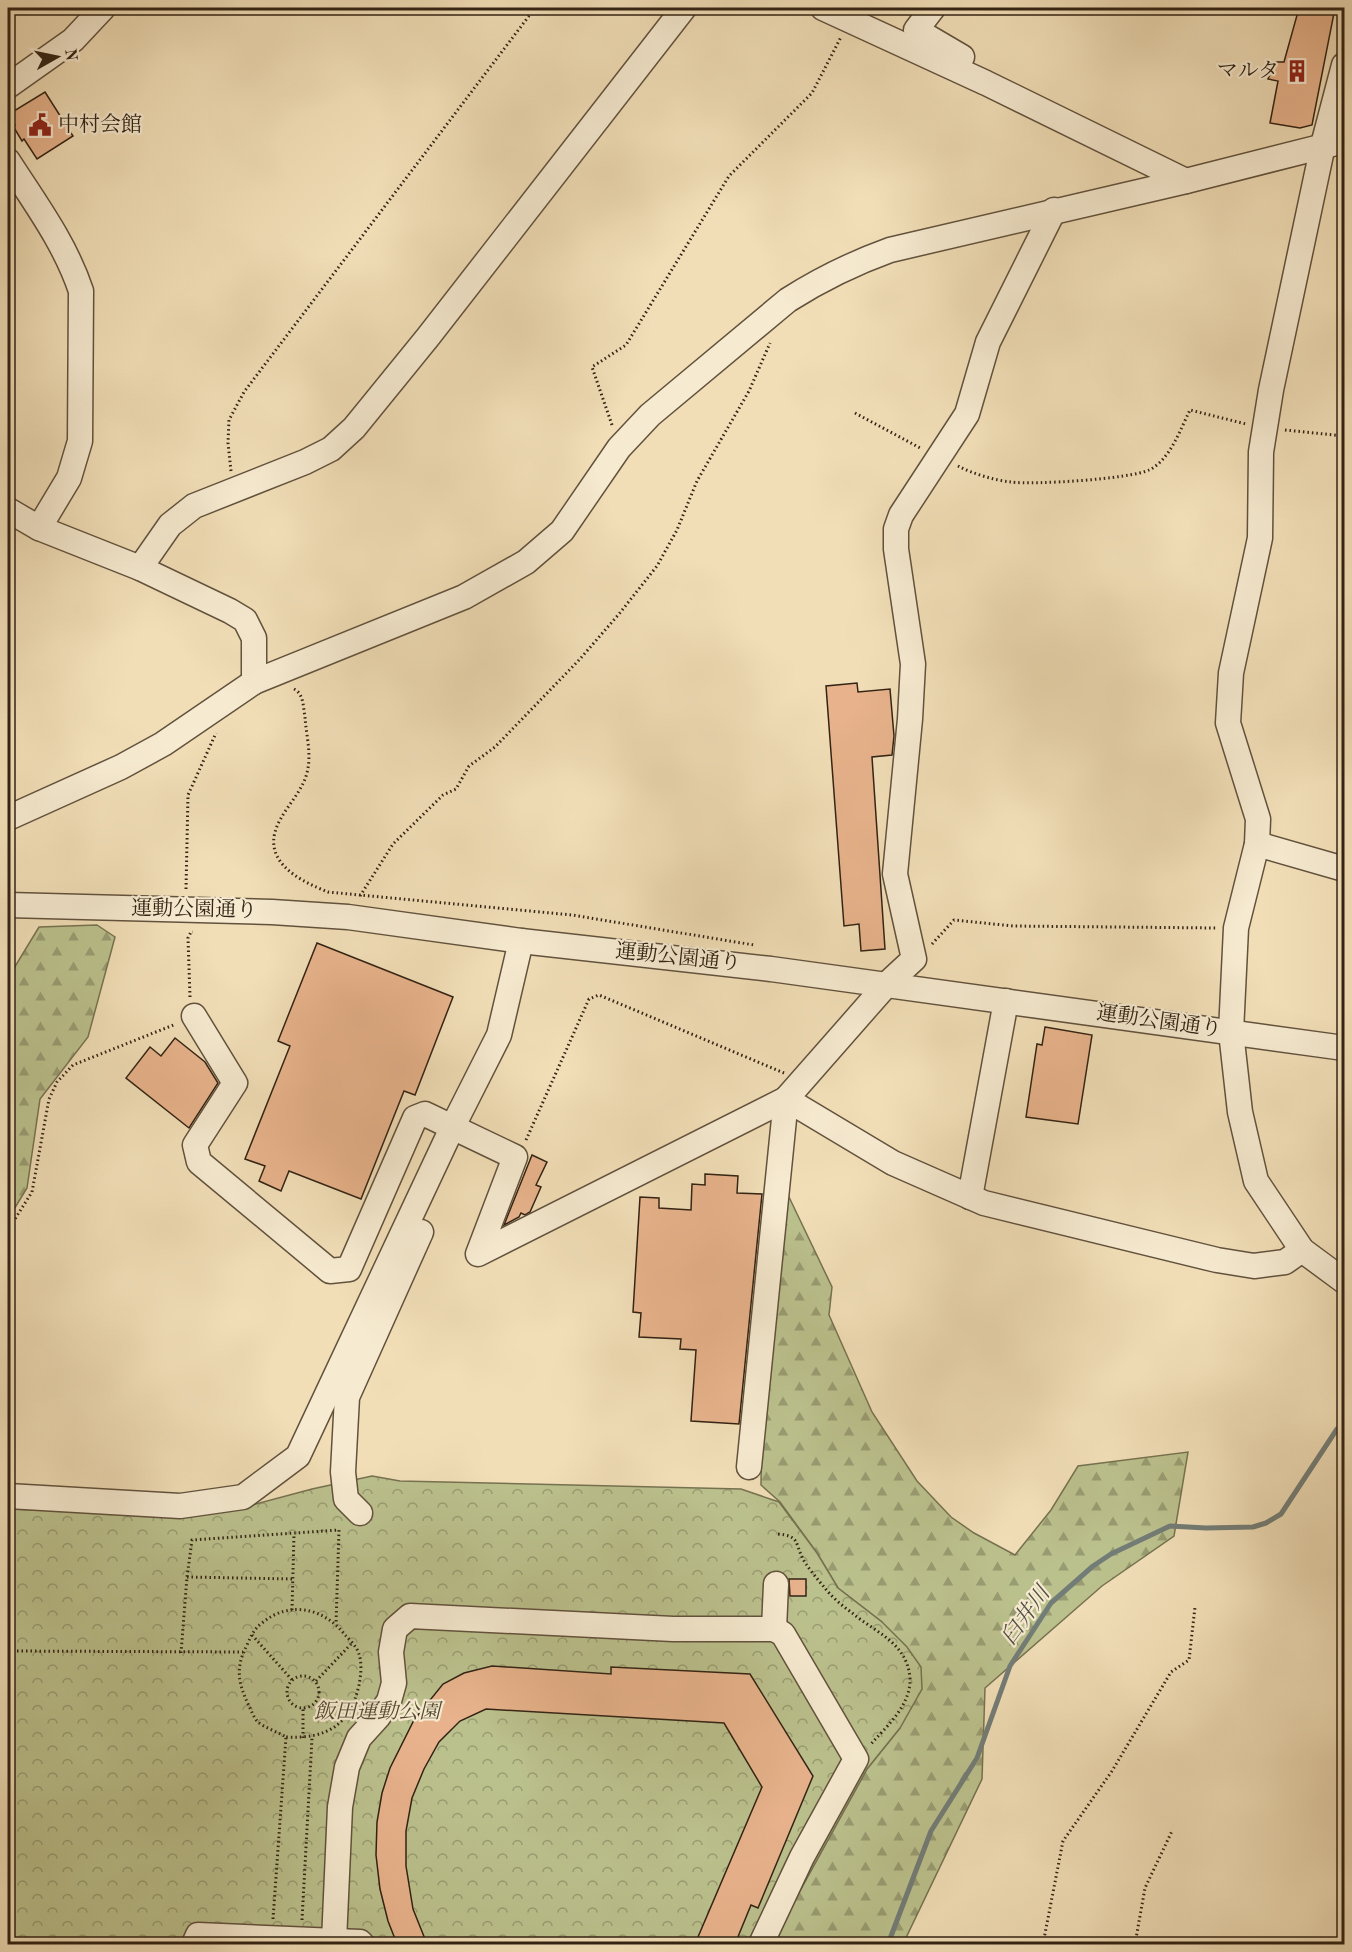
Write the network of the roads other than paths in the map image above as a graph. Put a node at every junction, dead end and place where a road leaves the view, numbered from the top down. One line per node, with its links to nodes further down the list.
1 (104, 8): 7 (street)
2 (684, 8): 14 (street)
3 (824, 8): 6 (street)
4 (933, 8): 6 (street)
5 (1344, 65): 8 (street)
6 (986, 83): 10 (street)
7 (8, 86)
8 (1334, 143): 10 (street); 17 (street)
9 (8, 161): 13 (street)
10 (1186, 181): 11 (street)
11 (1054, 210): 15 (street); 21 (street)
12 (8, 510): 13 (street)
13 (39, 528): 14 (street)
14 (141, 568): 15 (street)
15 (254, 682): 16 (street)
16 (8, 818)
17 (1257, 844): 18 (street); 24 (street)
18 (1344, 869)
19 (8, 905): 20 (street, 運動公園通り)
20 (521, 940): 21 (street, 運動公園通り); 27 (street)
21 (887, 984): 22 (street, 運動公園通り); 26 (street)
22 (1006, 1001): 24 (street, 運動公園通り); 29 (street)
23 (194, 1016): 27 (street)
24 (1231, 1032): 25 (street, 運動公園通り); 30 (street)
25 (1344, 1048)
26 (786, 1099): 27 (street); 29 (street); 32 (street)
27 (452, 1128): 28 (street)
28 (430, 1174): 33 (street); 34 (street)
29 (970, 1197): 30 (street)
30 (1302, 1250): 31 (street)
31 (1344, 1281)
32 (749, 1467)
33 (8, 1496)
34 (360, 1513)
35 (776, 1584): 36 (street)
36 (774, 1629): 37 (street); 40 (street)
37 (334, 1941): 38 (street); 39 (street)
38 (194, 1944)
39 (362, 1944)
40 (761, 1944)

